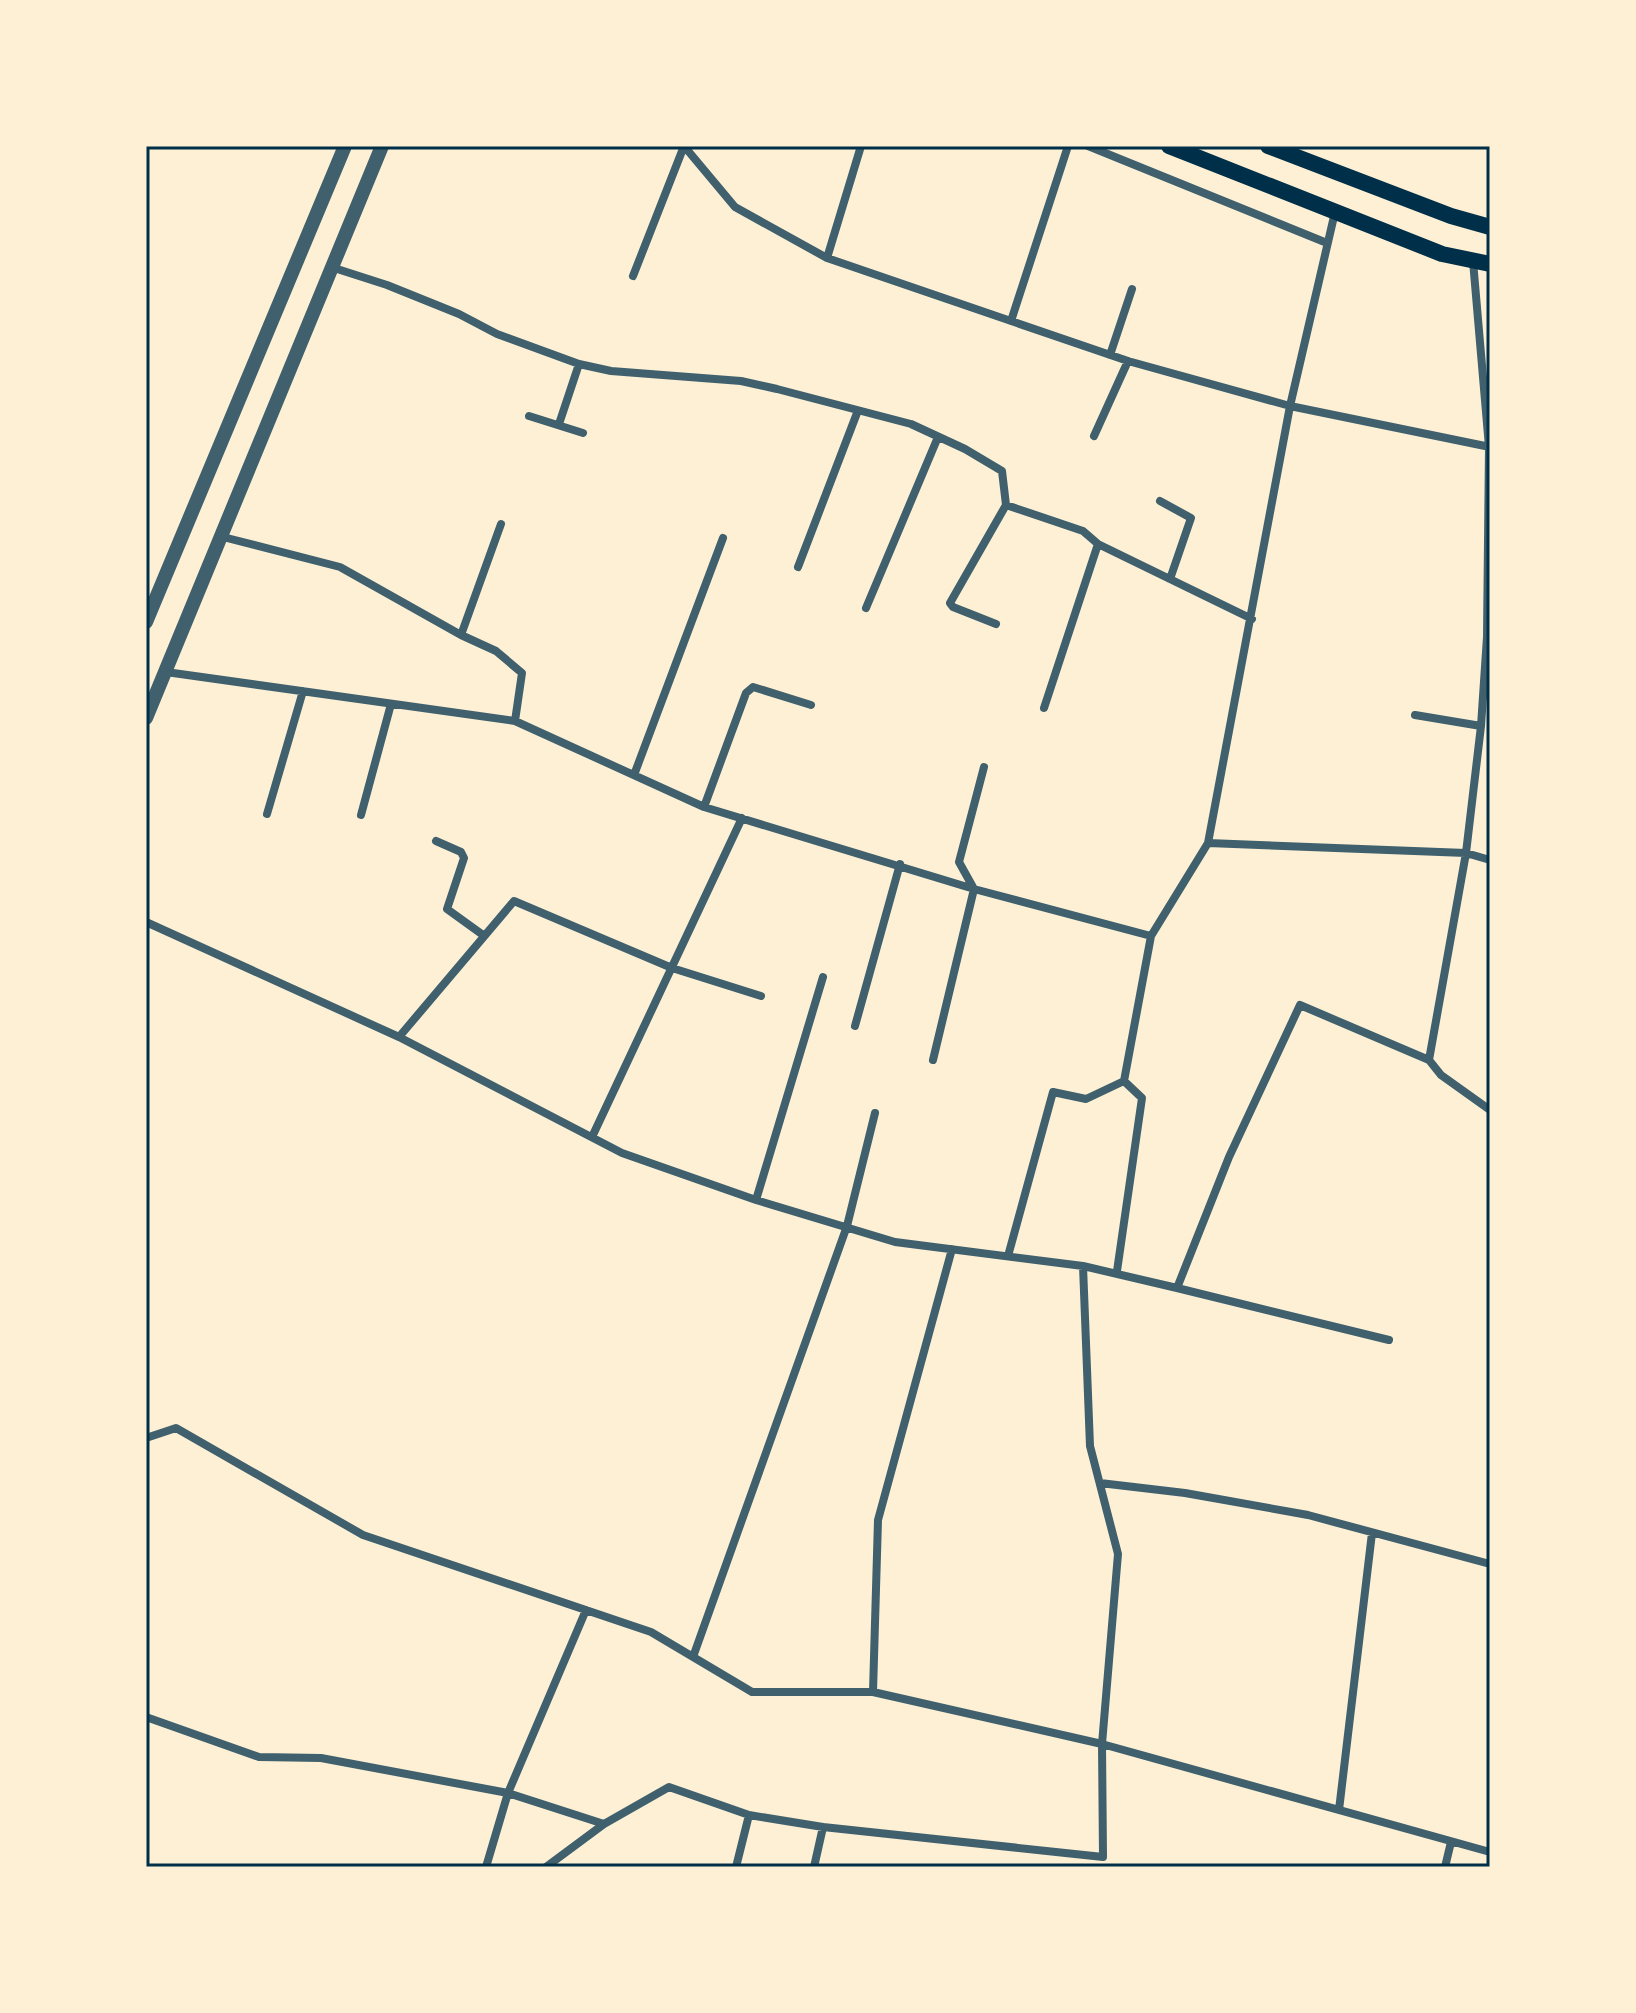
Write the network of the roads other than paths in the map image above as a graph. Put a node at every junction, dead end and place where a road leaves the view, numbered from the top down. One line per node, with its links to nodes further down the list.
1 (345, 146): 41 (street)
2 (382, 146): 16 (street)
3 (684, 146): 13 (street); 17 (street)
4 (861, 146): 13 (street)
5 (1068, 146): 19 (street)
6 (1088, 146): 12 (street)
7 (1169, 146): 9 (main road)
8 (1268, 146): 11 (main road)
9 (1189, 150): 10 (main road)
10 (1335, 211): 12 (street); 14 (main road)
11 (1490, 225)
12 (1327, 243): 23 (street)
13 (827, 258): 19 (street)
14 (1473, 260): 15 (main road); 30 (street)
15 (1490, 264)
16 (331, 267): 22 (street); 34 (street)
17 (633, 276)
18 (1132, 289): 20 (street)
19 (1011, 321): 20 (street)
20 (1110, 355): 21 (street)
21 (1128, 361): 23 (street); 28 (street)
22 (579, 364): 24 (street); 26 (street)
23 (1290, 406): 30 (street); 40 (street)
24 (857, 413): 29 (street); 37 (street)
25 (529, 416): 26 (street)
26 (559, 424): 27 (street)
27 (583, 433)
28 (1094, 436)
29 (938, 437): 32 (street); 39 (street)
30 (1490, 447): 44 (street)
31 (1160, 501): 38 (street)
32 (1006, 505): 36 (street); 42 (street)
33 (501, 524): 43 (street)
34 (219, 536): 43 (street); 45 (street)
35 (723, 538): 55 (street)
36 (1098, 544): 38 (street); 49 (street)
37 (798, 567)
38 (1170, 579): 40 (street)
39 (866, 608)
40 (1252, 619): 61 (street)
41 (146, 622)
42 (996, 624)
43 (461, 635): 52 (street)
44 (1488, 637): 53 (street)
45 (166, 672): 46 (street); 51 (street)
46 (303, 691): 47 (street); 57 (street)
47 (391, 704): 52 (street); 58 (street)
48 (811, 705): 56 (street)
49 (1044, 708)
50 (1415, 715): 53 (street)
51 (146, 718)
52 (515, 721): 55 (street)
53 (1481, 726): 62 (street)
54 (984, 767): 65 (street)
55 (634, 775): 56 (street)
56 (704, 807): 59 (street)
57 (267, 814)
58 (361, 815)
59 (742, 818): 64 (street); 69 (street)
60 (436, 841): 67 (street)
61 (1208, 843): 62 (street); 68 (street)
62 (1466, 853): 63 (street); 75 (street)
63 (1490, 860)
64 (900, 864): 65 (street); 72 (street)
65 (974, 889): 68 (street); 74 (street)
66 (146, 922): 73 (street)
67 (483, 935): 69 (street); 73 (street)
68 (1151, 936): 76 (street)
69 (672, 968): 71 (street); 79 (street)
70 (823, 977): 80 (street)
71 (761, 996)
72 (855, 1026)
73 (399, 1037): 79 (street)
74 (933, 1060)
75 (1429, 1060): 77 (street); 86 (street)
76 (1124, 1081): 83 (street); 85 (street)
77 (1490, 1110)
78 (875, 1113): 81 (street)
79 (592, 1137): 80 (street)
80 (756, 1200): 81 (street)
81 (847, 1226): 82 (street); 93 (street)
82 (952, 1249): 83 (street); 94 (street)
83 (1008, 1256): 84 (street)
84 (1083, 1266): 85 (street); 89 (street)
85 (1117, 1271): 86 (street)
86 (1177, 1288): 87 (street)
87 (1389, 1340)
88 (146, 1438): 92 (street)
89 (1100, 1483): 90 (street); 96 (street)
90 (1372, 1533): 91 (street); 98 (street)
91 (1490, 1564)
92 (586, 1610): 93 (street); 97 (street)
93 (693, 1657): 94 (street)
94 (873, 1692): 96 (street)
95 (146, 1717): 97 (street)
96 (1102, 1744): 98 (street); 101 (street)
97 (508, 1793): 100 (street); 104 (street)
98 (1339, 1810): 102 (street)
99 (749, 1815): 100 (street); 101 (street); 106 (street)
100 (604, 1824): 105 (street)
101 (823, 1827): 107 (street)
102 (1451, 1842): 103 (street); 108 (street)
103 (1490, 1852)
104 (486, 1867)
105 (546, 1867)
106 (736, 1867)
107 (814, 1867)
108 (1445, 1867)

